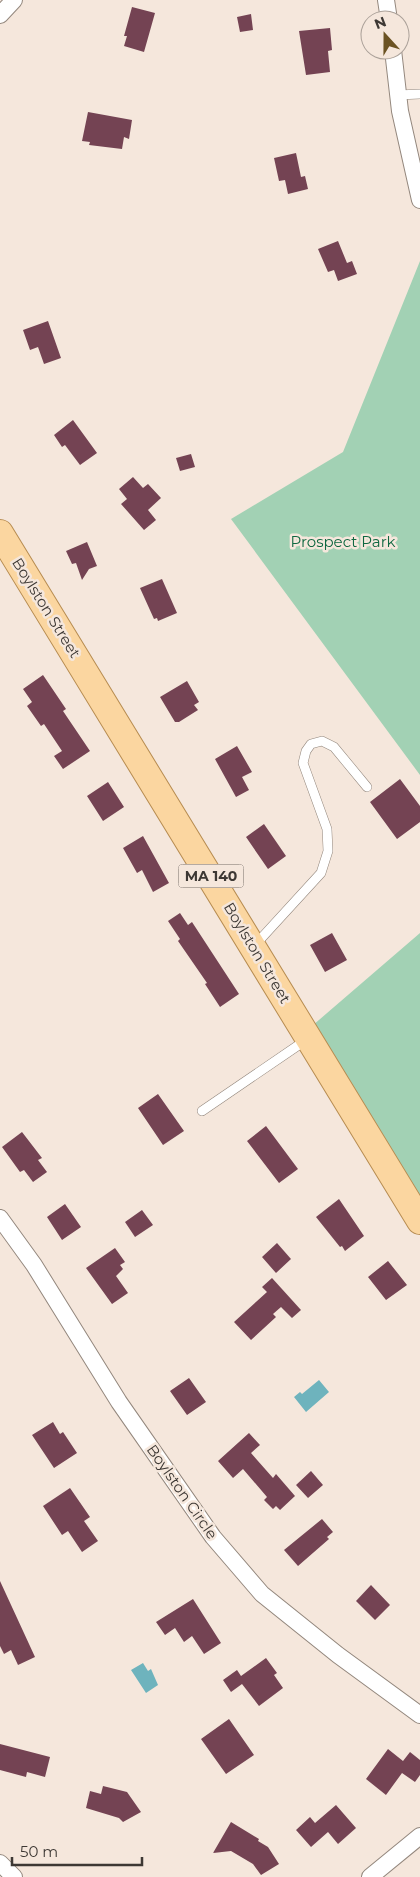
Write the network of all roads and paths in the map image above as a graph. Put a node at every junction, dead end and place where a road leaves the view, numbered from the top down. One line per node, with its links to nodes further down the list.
1 (14, 0): 2 (street)
2 (0, 15)
3 (394, 60): 5 (street)
4 (420, 94): 5 (lane)
5 (398, 95): 6 (street)
6 (420, 200)
7 (0, 533): 9 (main road, Boylston Street / MA 140)
8 (367, 787): 9 (lane)
9 (253, 947): 10 (main road, Boylston Street / MA 140)
10 (308, 1038): 11 (lane); 13 (main road, Boylston Street / MA 140)
11 (202, 1111)
12 (0, 1218): 14 (street, Boylston Circle)
13 (420, 1221)
14 (420, 1715)
15 (420, 1836): 18 (street)
16 (0, 1863): 17 (street)
17 (14, 1877)
18 (370, 1877)

